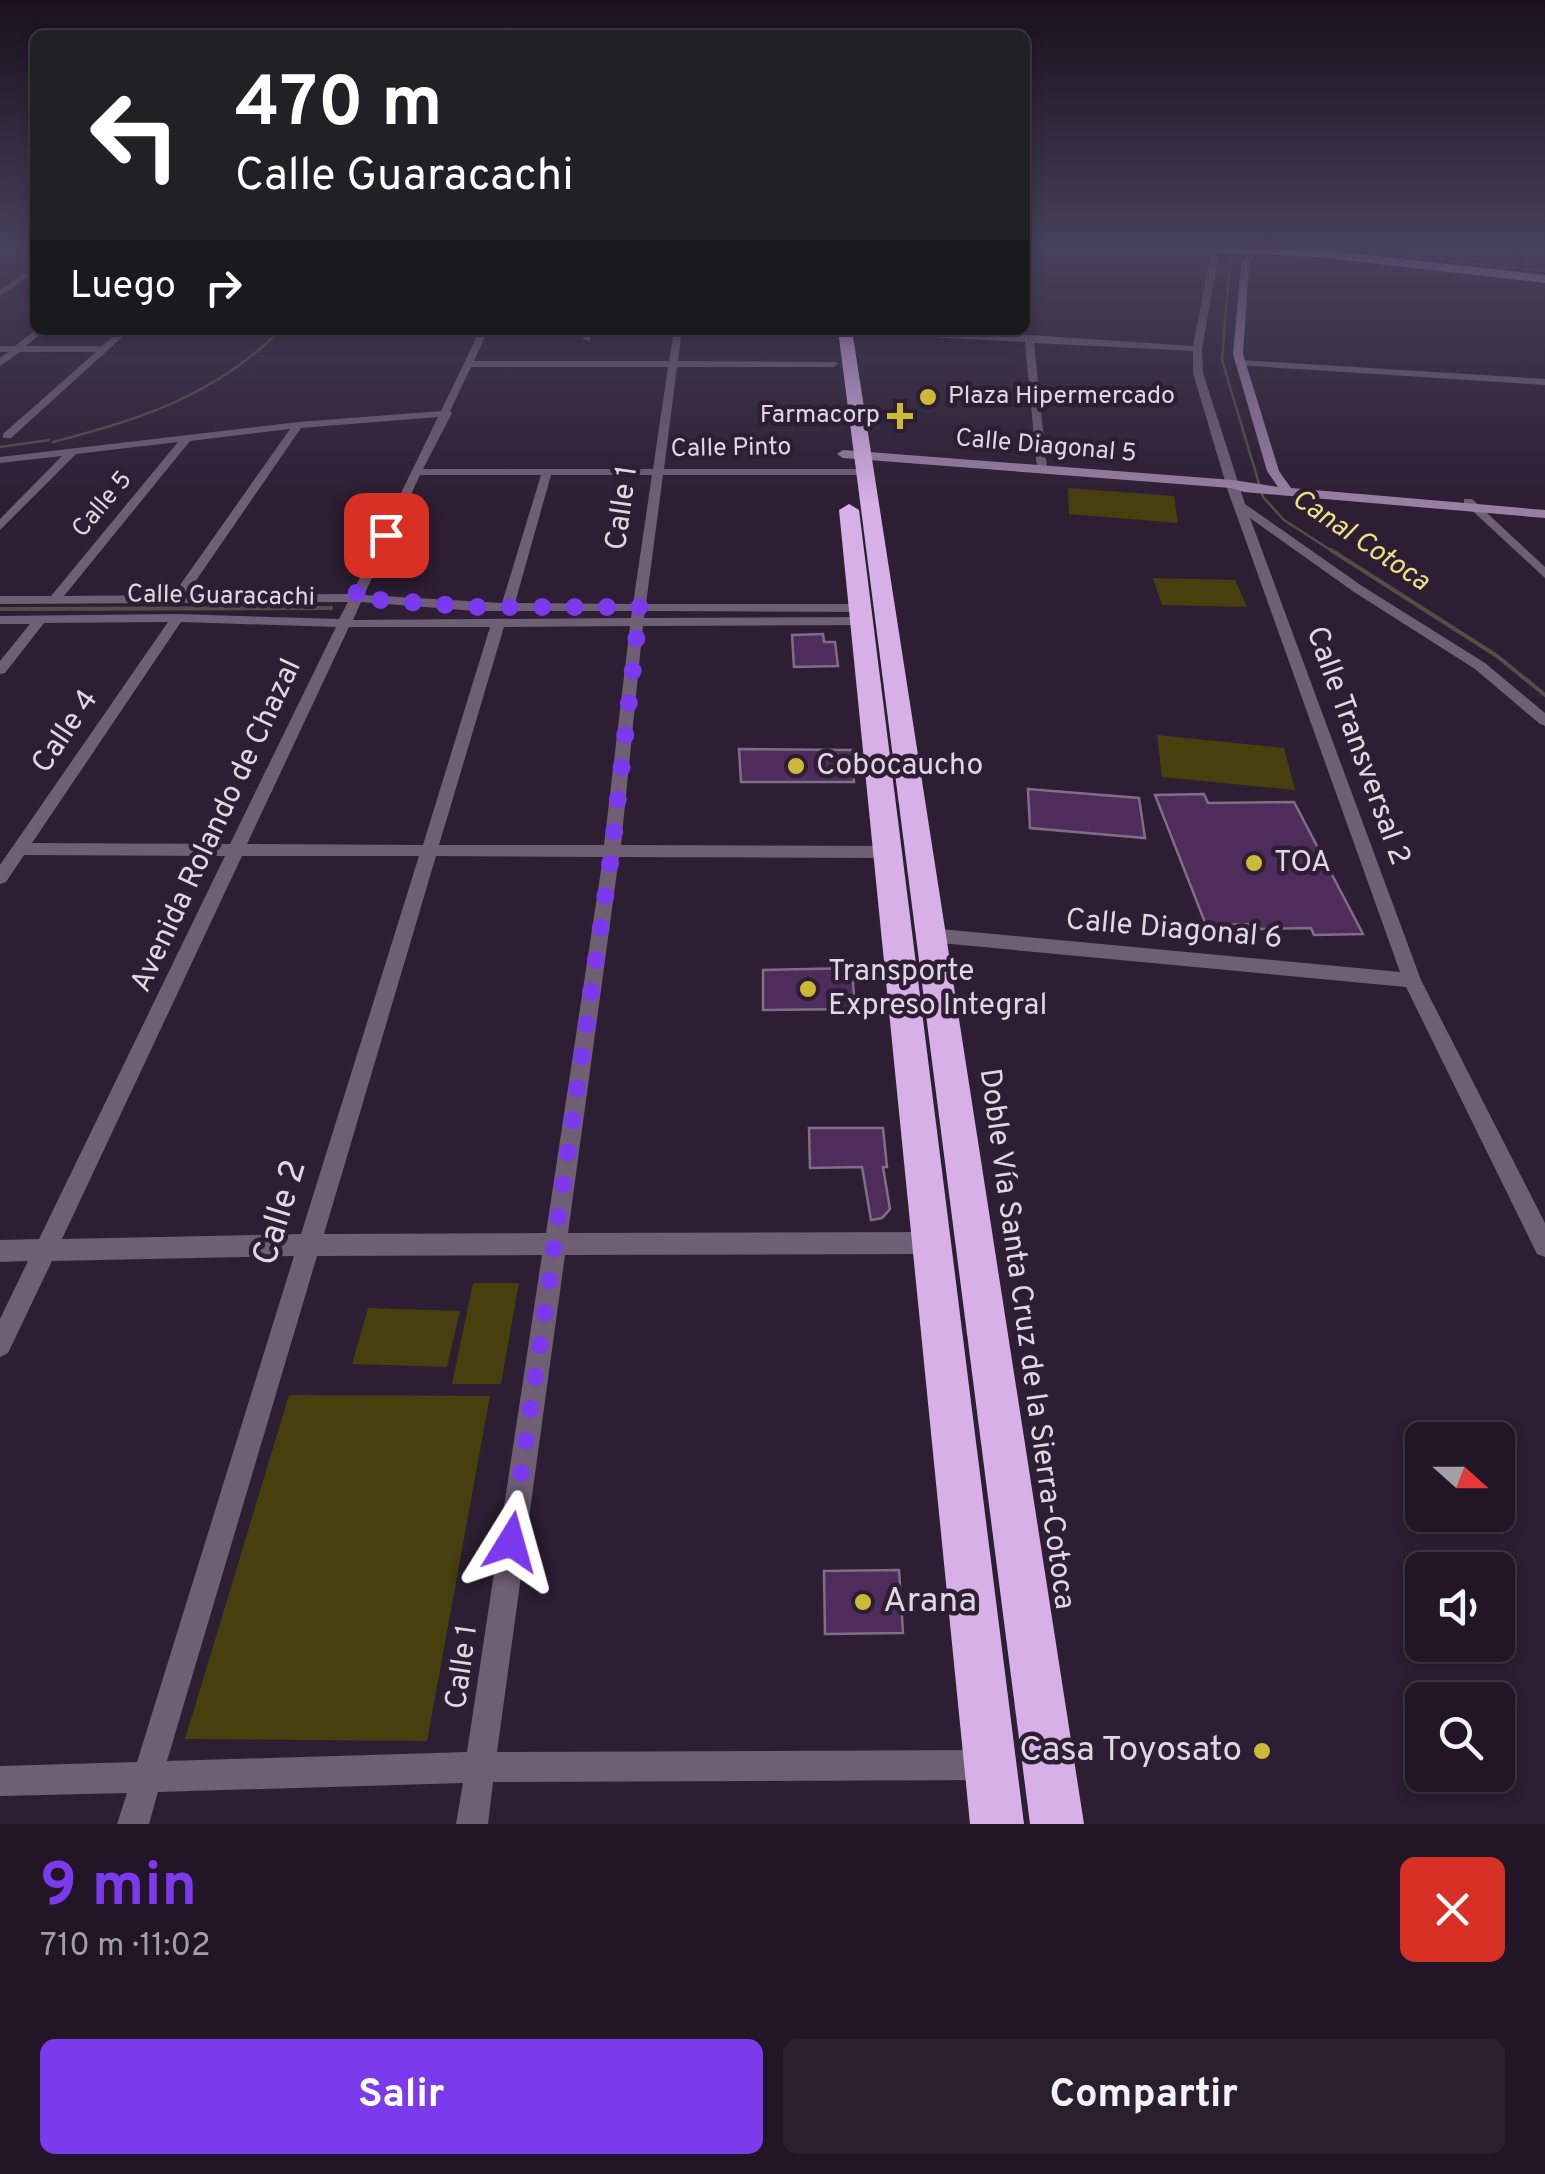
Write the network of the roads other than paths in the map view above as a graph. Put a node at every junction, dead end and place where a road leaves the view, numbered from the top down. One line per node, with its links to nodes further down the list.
1 (1200, 333): 14 (street, Calle Transversal 2)
2 (1242, 333): 15 (street)
3 (35, 335): 12 (street)
4 (120, 335): 13 (street)
5 (482, 335): 17 (street, Avenida Rolando de Chazal)
6 (677, 335): 19 (street, Calle 1)
7 (830, 335): 18 (highway)
8 (845, 335): 27 (highway, Doble Vía Santa Cruz de la Sierra-Cotoca)
9 (964, 335): 10 (street)
10 (1029, 338): 14 (street); 28 (street)
11 (0, 349): 12 (street)
12 (17, 349): 13 (street); 16 (street)
13 (104, 349): 23 (street)
14 (1197, 349): 32 (street, Calle Transversal 2)
15 (1240, 362): 20 (street); 33 (street)
16 (0, 363)
17 (468, 364): 19 (street); 21 (street, Avenida Rolando de Chazal)
18 (833, 364): 19 (street); 27 (highway, Doble Vía Santa Cruz de la Sierra-Cotoca)
19 (673, 365): 31 (street, Calle 1)
20 (1545, 382)
21 (446, 413): 22 (street); 29 (street, Avenida Rolando de Chazal)
22 (298, 425): 24 (street); 39 (street)
23 (7, 436)
24 (186, 439): 25 (street); 41 (street, Calle 5)
25 (72, 452): 26 (street); 36 (street)
26 (0, 460)
27 (854, 463): 28 (street, Calle Diagonal 5); 31 (street, Calle Pinto); 32 (street, Calle Diagonal 5); 42 (highway, Doble Vía Santa Cruz de la Sierra-Cotoca); 57 (highway, Doble Vía Santa Cruz de la Sierra-Cotoca)
28 (1042, 469): 32 (street, Calle Diagonal 5)
29 (419, 472): 30 (street, Calle Pinto); 38 (street, Avenida Rolando de Chazal)
30 (547, 472): 31 (street, Calle Pinto); 44 (street, Calle 2)
31 (659, 472): 43 (street, Calle 1)
32 (1240, 492): 33 (street, Calle Diagonal 5); 50 (street); 58 (street, Calle Transversal 2)
33 (1288, 492): 34 (street, Calle Diagonal 5)
34 (1472, 505): 35 (street, Calle Diagonal 5); 37 (street)
35 (1545, 510)
36 (0, 526)
37 (1545, 574)
38 (354, 598): 39 (street, Calle Guaracachi); 44 (street, Calle Guaracachi); 48 (street, Avenida Rolando de Chazal)
39 (178, 599): 41 (street, Calle Guaracachi)
40 (0, 600): 41 (street, Calle Guaracachi)
41 (54, 600)
42 (861, 614): 43 (street, Calle Guaracachi); 55 (highway, Doble Vía Santa Cruz de la Sierra-Cotoca)
43 (638, 615): 44 (street, Calle Guaracachi); 53 (street, Calle 1)
44 (502, 616): 48 (street, Calle Guaracachi); 54 (street, Calle 2)
45 (177, 618): 46 (street, Calle Guaracachi); 48 (street, Calle Guaracachi); 52 (street, Calle 4)
46 (41, 619): 47 (street, Calle Guaracachi); 49 (street)
47 (0, 620)
48 (342, 622): 51 (street, Avenida Rolando de Chazal)
49 (0, 670)
50 (1545, 721)
51 (238, 848): 52 (street); 54 (street); 63 (street, Avenida Rolando de Chazal)
52 (19, 849): 56 (street, Calle 4)
53 (612, 850): 54 (street); 55 (street); 59 (street, Calle 1)
54 (431, 851): 61 (street, Calle 2)
55 (888, 852): 60 (highway, Doble Vía Santa Cruz de la Sierra-Cotoca)
56 (0, 878)
57 (930, 935): 58 (street, Calle Diagonal 6); 73 (highway, Doble Vía Santa Cruz de la Sierra-Cotoca)
58 (1412, 980): 62 (street, Calle Transversal 2)
59 (554, 1244): 60 (street); 61 (street); 67 (street, Calle 1)
60 (932, 1244): 66 (highway, Doble Vía Santa Cruz de la Sierra-Cotoca)
61 (307, 1245): 63 (street); 68 (street, Calle 2)
62 (1545, 1246)
63 (46, 1250): 64 (street); 65 (street, Avenida Rolando de Chazal)
64 (0, 1251)
65 (0, 1345)
66 (990, 1765): 67 (street); 72 (highway, Doble Vía Santa Cruz de la Sierra-Cotoca)
67 (480, 1767): 68 (street); 71 (street, Calle 1)
68 (147, 1778): 69 (street); 70 (street, Calle 2)
69 (0, 1781)
70 (132, 1824)
71 (472, 1824)
72 (997, 1824)
73 (1057, 1824)

